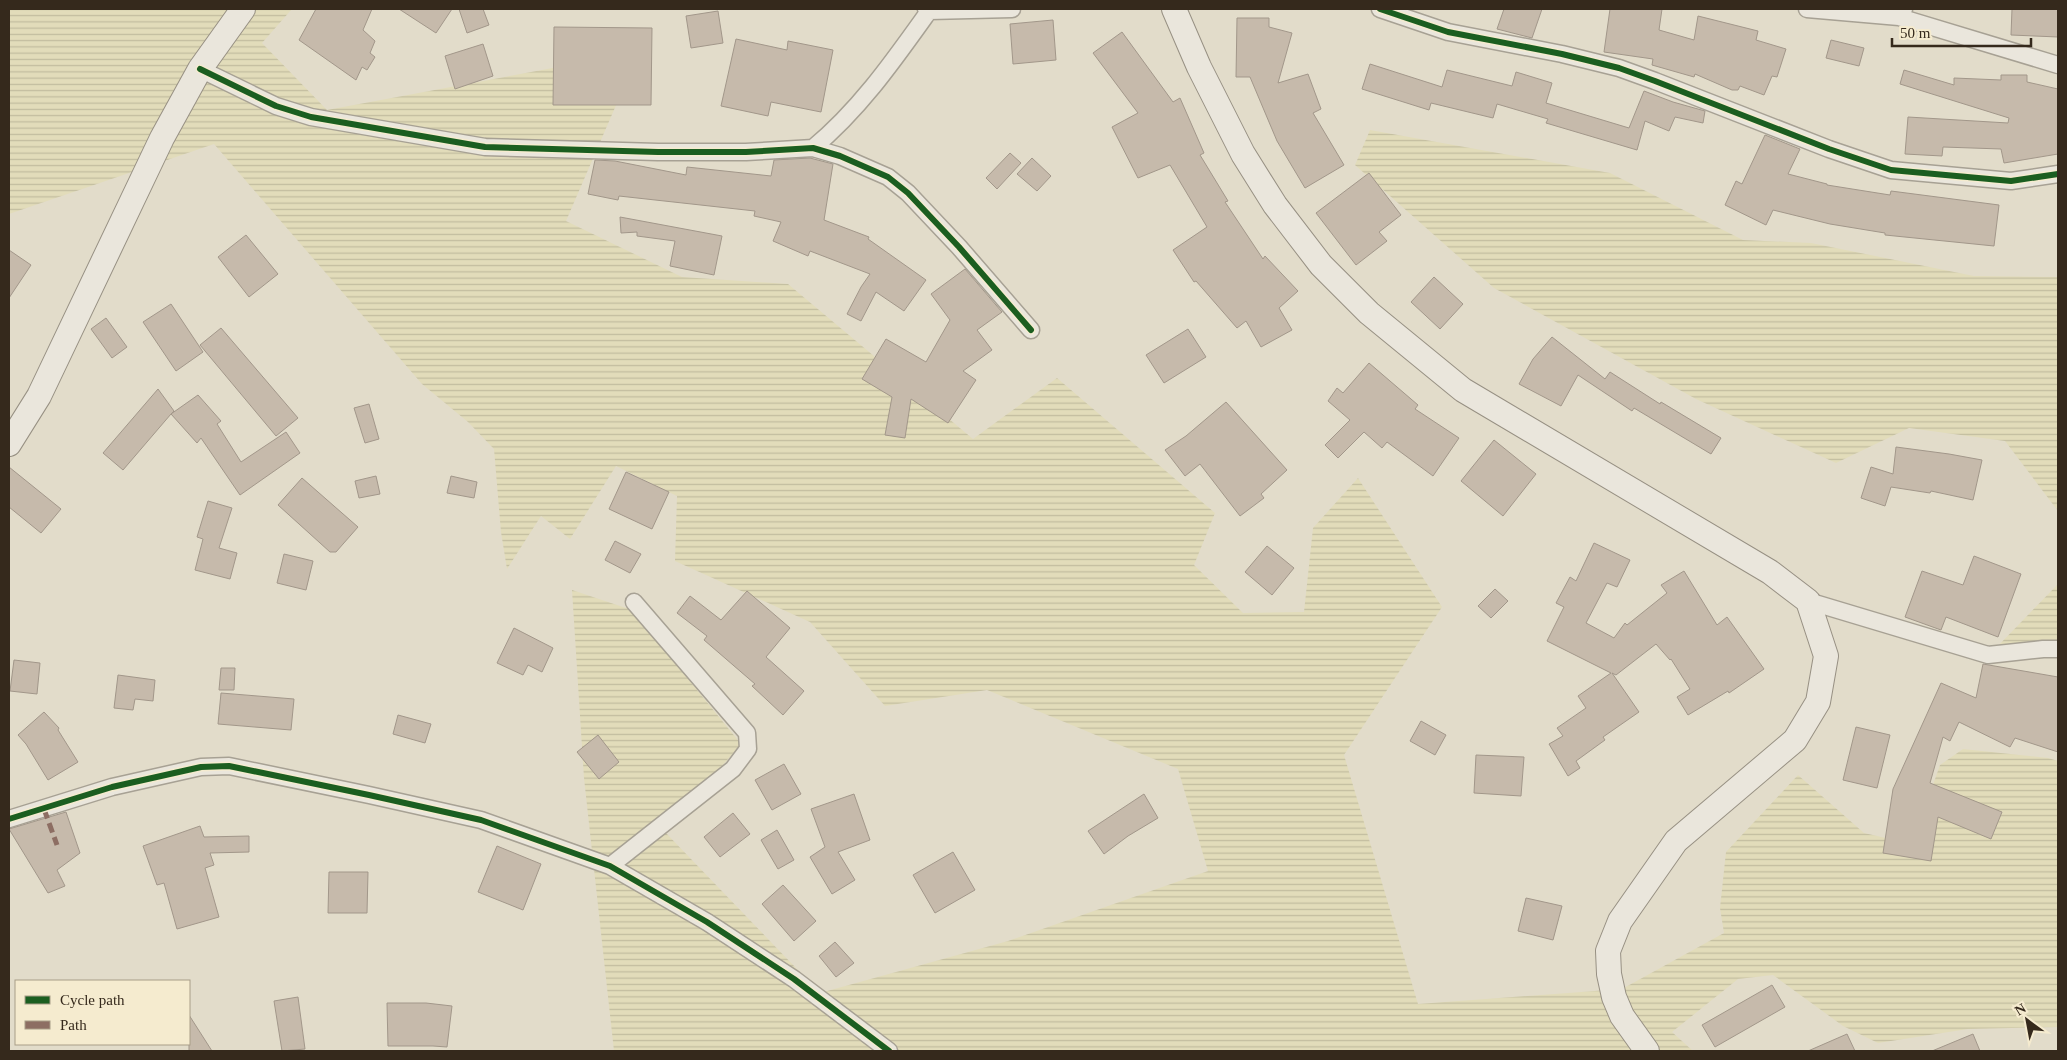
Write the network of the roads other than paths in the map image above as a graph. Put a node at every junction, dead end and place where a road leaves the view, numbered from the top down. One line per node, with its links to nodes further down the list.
1 (243, 9): 9 (main road)
2 (1012, 9): 6 (street)
3 (1174, 9): 14 (main road)
4 (1380, 9): 11 (street)
5 (1806, 9): 7 (street)
6 (927, 10): 10 (street)
7 (1902, 13): 8 (street)
8 (2058, 65)
9 (200, 69): 10 (street); 13 (main road)
10 (813, 148): 12 (street)
11 (2058, 174)
12 (1031, 330)
13 (9, 444)
14 (1808, 601): 16 (street); 20 (main road)
15 (634, 602): 18 (street)
16 (2058, 649)
17 (9, 819): 18 (street)
18 (610, 866): 19 (street)
19 (889, 1051)
20 (1647, 1051)

